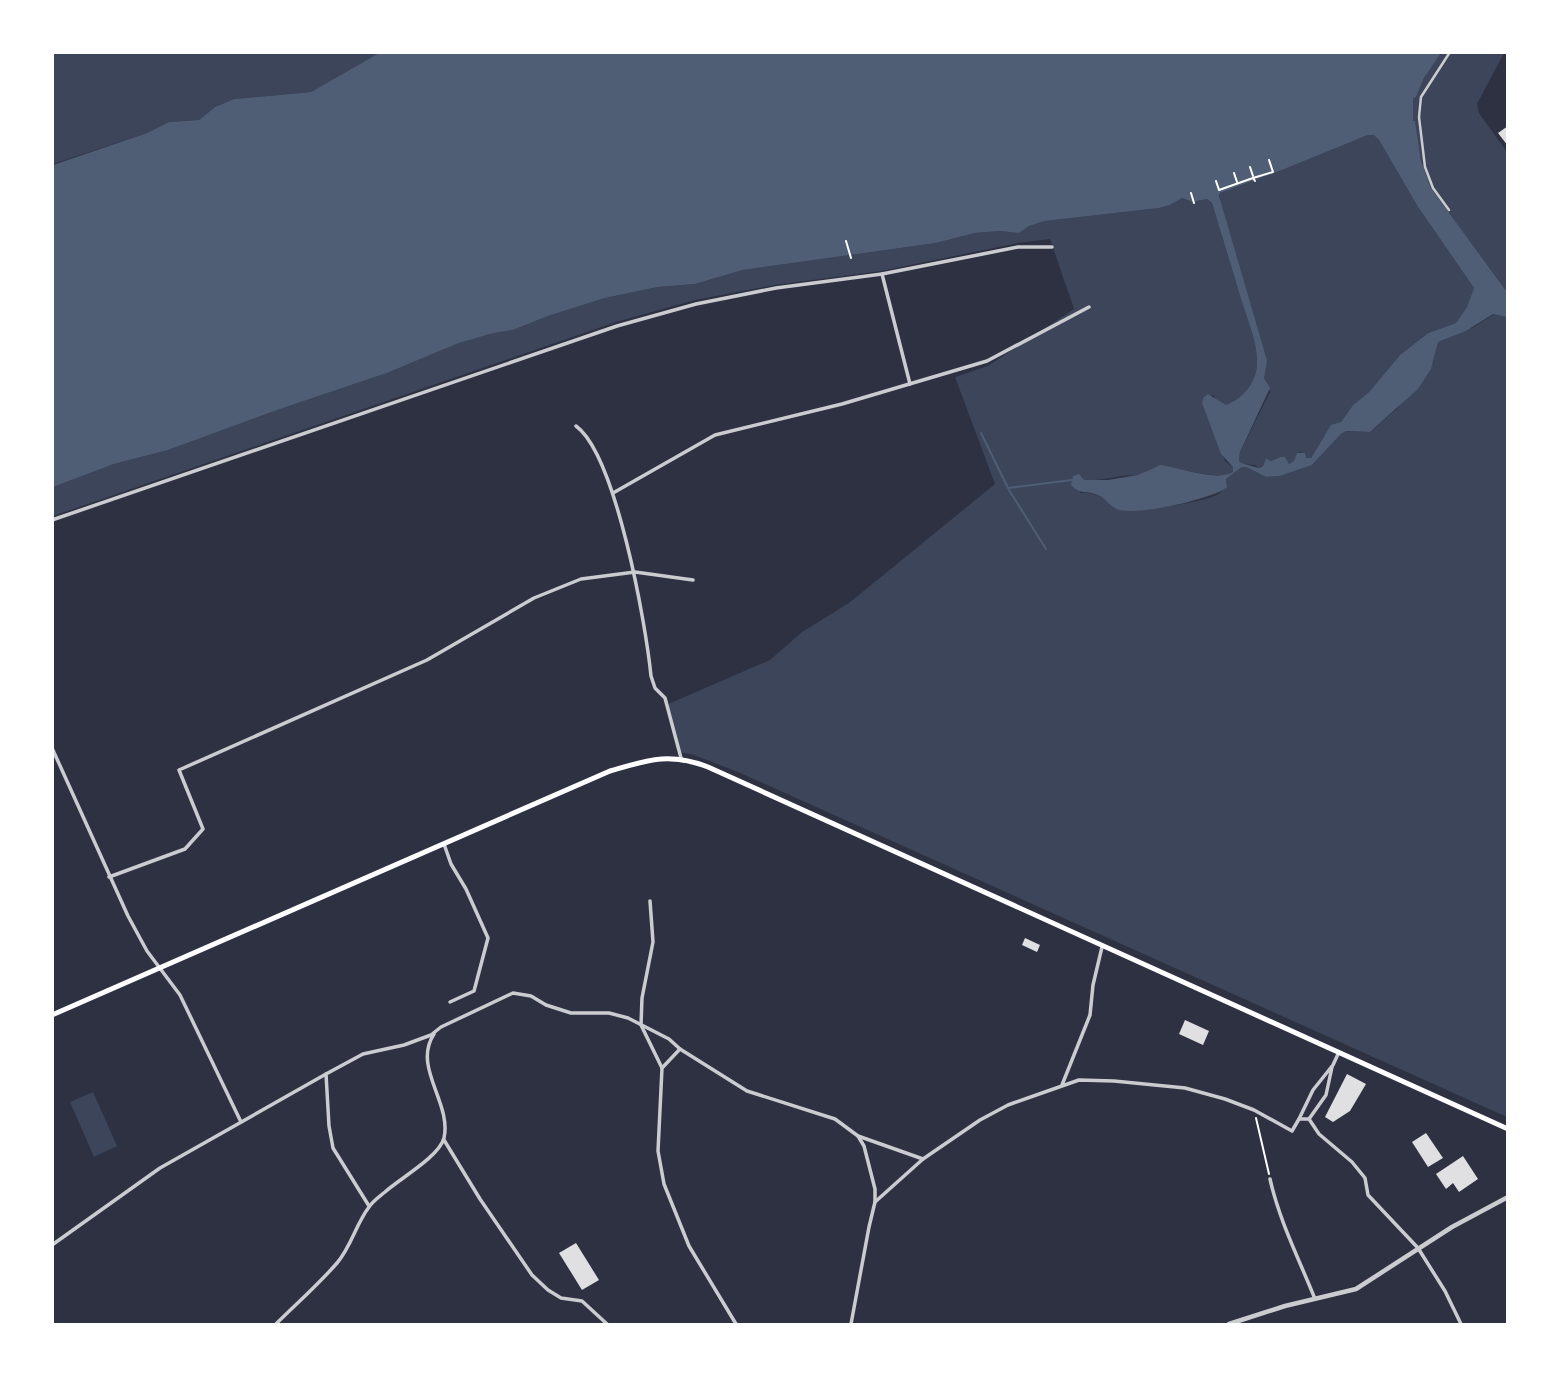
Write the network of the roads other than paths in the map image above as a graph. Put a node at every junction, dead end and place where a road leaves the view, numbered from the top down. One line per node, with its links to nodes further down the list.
1 (1450, 52): 2 (street)
2 (1449, 210)
3 (1052, 247): 4 (street)
4 (882, 274): 6 (street); 9 (street)
5 (1089, 307): 6 (street)
6 (910, 384): 8 (street)
7 (576, 426): 8 (street)
8 (613, 493): 10 (street)
9 (52, 520)
10 (635, 572): 11 (street); 13 (street); 15 (street)
11 (693, 580)
12 (52, 748): 15 (street)
13 (681, 758): 14 (main road); 17 (main road)
14 (444, 844): 18 (main road); 19 (street)
15 (110, 877): 18 (street)
16 (650, 901): 21 (street)
17 (1103, 945): 24 (main road); 28 (street)
18 (159, 968): 20 (main road); 31 (street)
19 (450, 1002)
20 (52, 1015)
21 (641, 1026): 22 (street); 23 (street); 26 (street)
22 (441, 1027): 27 (street); 34 (street)
23 (680, 1049): 26 (street); 33 (street)
24 (1339, 1051): 25 (street); 32 (main road)
25 (1333, 1065): 29 (street); 30 (street)
26 (663, 1068): 45 (street)
27 (326, 1074): 31 (street); 39 (street)
28 (1062, 1085): 29 (street); 35 (street)
29 (1299, 1119): 30 (street)
30 (1309, 1119): 41 (street)
31 (241, 1122): 40 (street)
32 (1507, 1129)
33 (858, 1136): 35 (street); 38 (street)
34 (444, 1139): 39 (street); 44 (street)
35 (923, 1159): 38 (street)
36 (1270, 1179): 42 (street)
37 (1507, 1197): 41 (street)
38 (875, 1202): 46 (street)
39 (369, 1206): 43 (street)
40 (52, 1245)
41 (1418, 1248): 42 (street); 48 (street)
42 (1315, 1299): 47 (street)
43 (276, 1325)
44 (607, 1325)
45 (736, 1325)
46 (851, 1325)
47 (1229, 1325)
48 (1461, 1325)

